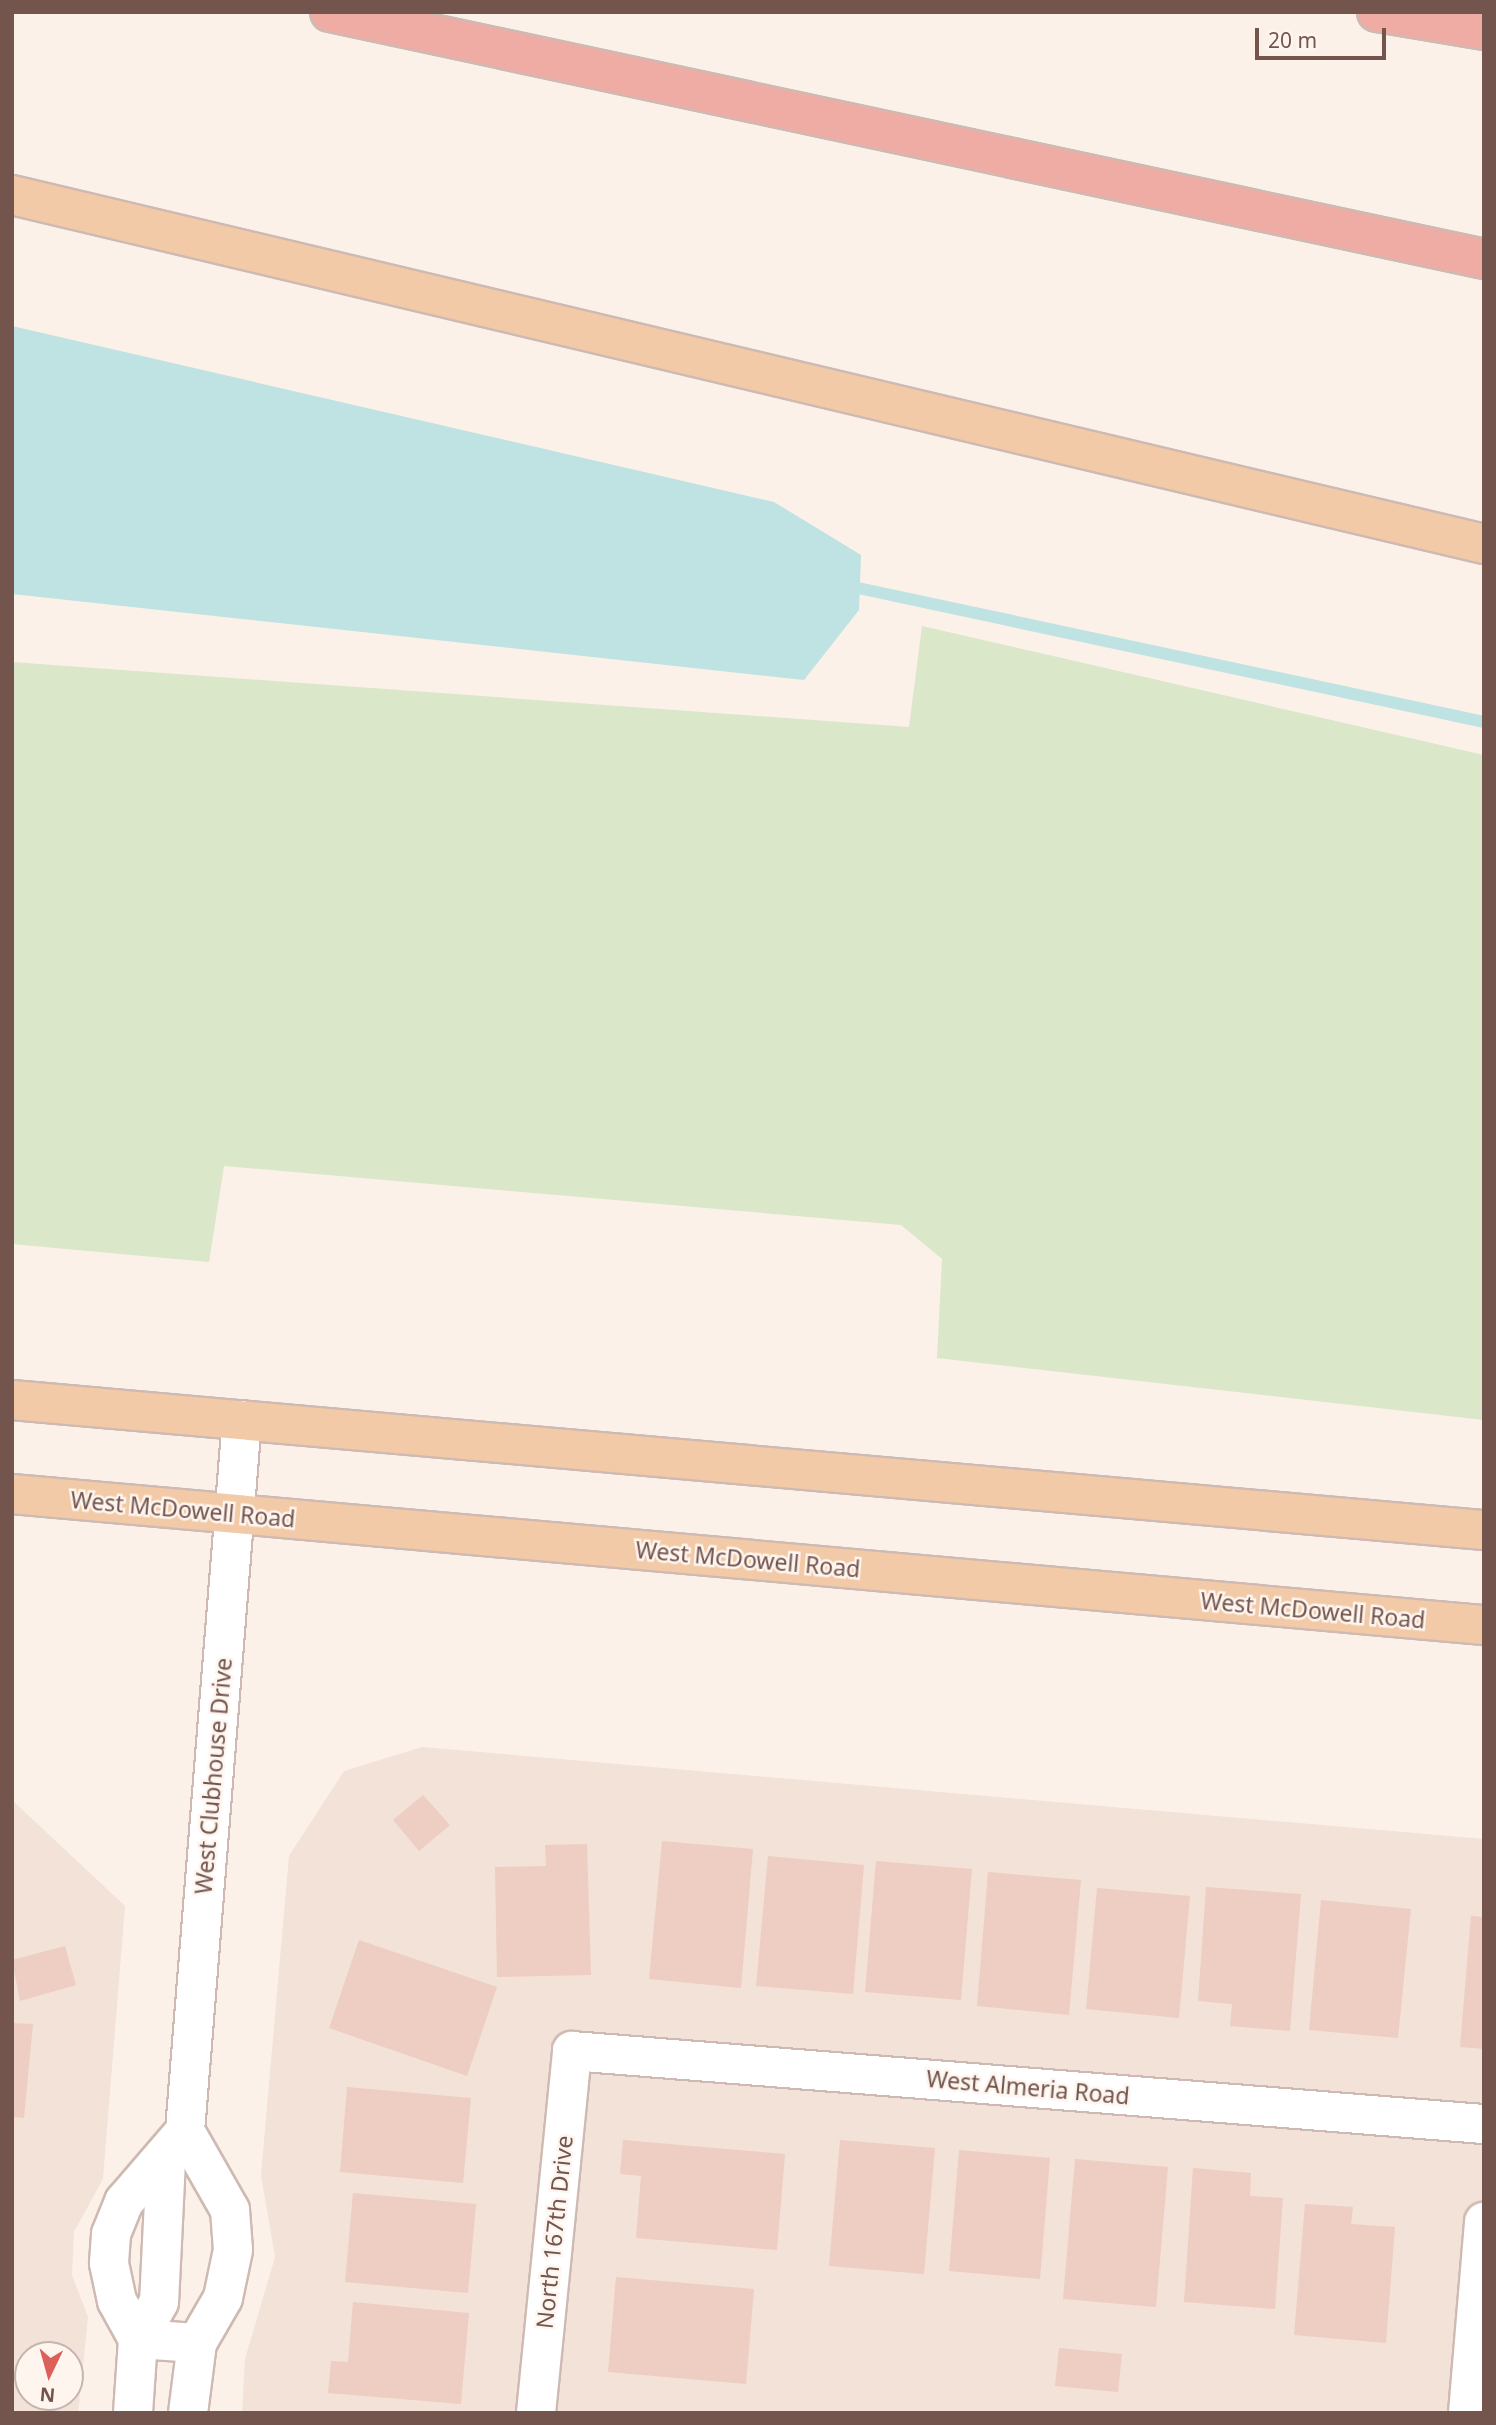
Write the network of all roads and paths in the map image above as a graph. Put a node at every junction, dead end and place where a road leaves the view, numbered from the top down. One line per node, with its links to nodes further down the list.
1 (330, 12): 5 (highway)
2 (1377, 12): 3 (highway)
3 (1484, 30)
4 (12, 195): 6 (main road)
5 (1484, 260)
6 (1484, 544)
7 (12, 1400): 8 (main road)
8 (242, 1420): 10 (street, West Clubhouse Drive); 11 (main road)
9 (12, 1494): 10 (main road, West McDowell Road)
10 (234, 1512): 12 (main road, West McDowell Road); 15 (street, West Clubhouse Drive)
11 (1484, 1530)
12 (1484, 1625)
13 (572, 2051): 14 (street, West Almeria Road); 21 (street, North 167th Drive)
14 (1484, 2124)
15 (175, 2146): 17 (street, West Clubhouse Drive); 17 (street); 18 (street)
16 (1484, 2222): 22 (street)
17 (138, 2339): 18 (street); 19 (street, West Clubhouse Drive)
18 (197, 2343): 20 (street)
19 (132, 2413)
20 (188, 2413)
21 (536, 2413)
22 (1468, 2413)

